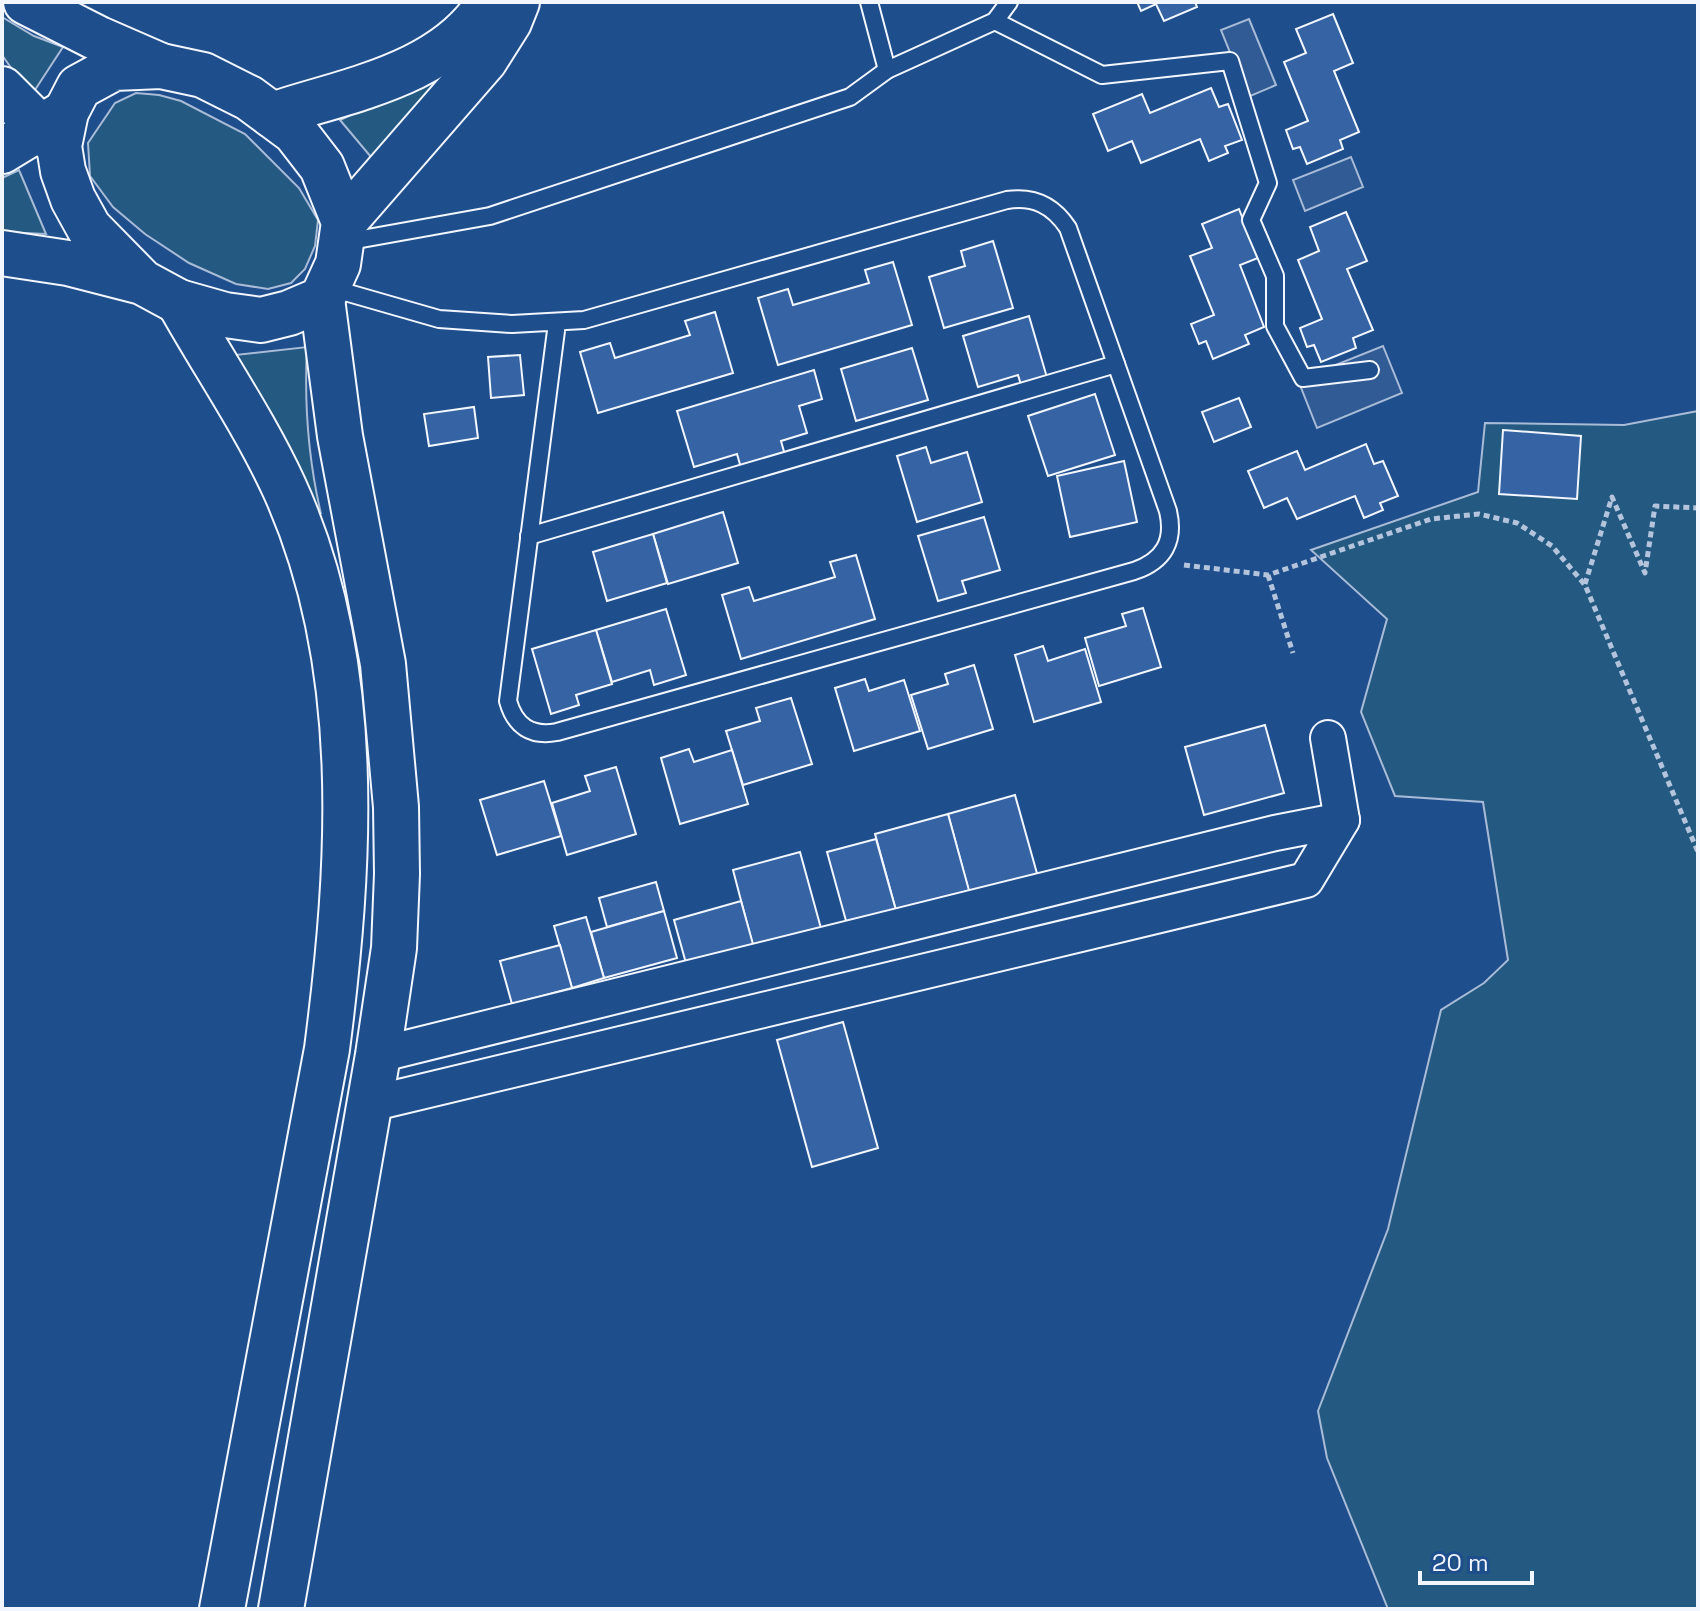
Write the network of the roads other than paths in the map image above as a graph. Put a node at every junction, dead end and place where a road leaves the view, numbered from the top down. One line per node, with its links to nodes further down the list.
1 (26, 2): 7 (main road)
2 (489, 2): 10 (main road)
3 (517, 2): 13 (main road)
4 (869, 2): 8 (lane)
5 (1009, 2): 6 (lane)
6 (995, 21): 8 (lane); 19 (lane)
7 (161, 66): 10 (main road); 11 (main road)
8 (887, 70): 13 (lane)
9 (2, 89): 11 (main road)
10 (272, 115): 13 (main road)
11 (55, 128): 12 (main road); 15 (main road)
12 (2, 151)
13 (343, 232): 16 (main road)
14 (2, 253): 15 (main road)
15 (160, 292): 16 (main road); 25 (main road)
16 (326, 293): 17 (lane); 23 (main road)
17 (557, 323): 18 (lane); 20 (lane)
18 (1116, 364): 20 (lane); 20 (lane)
19 (1370, 370)
20 (529, 536)
21 (1328, 738): 22 (street)
22 (1342, 820): 23 (street); 24 (street)
23 (378, 1055): 24 (main road)
24 (370, 1104): 26 (main road)
25 (222, 1609)
26 (281, 1609)

